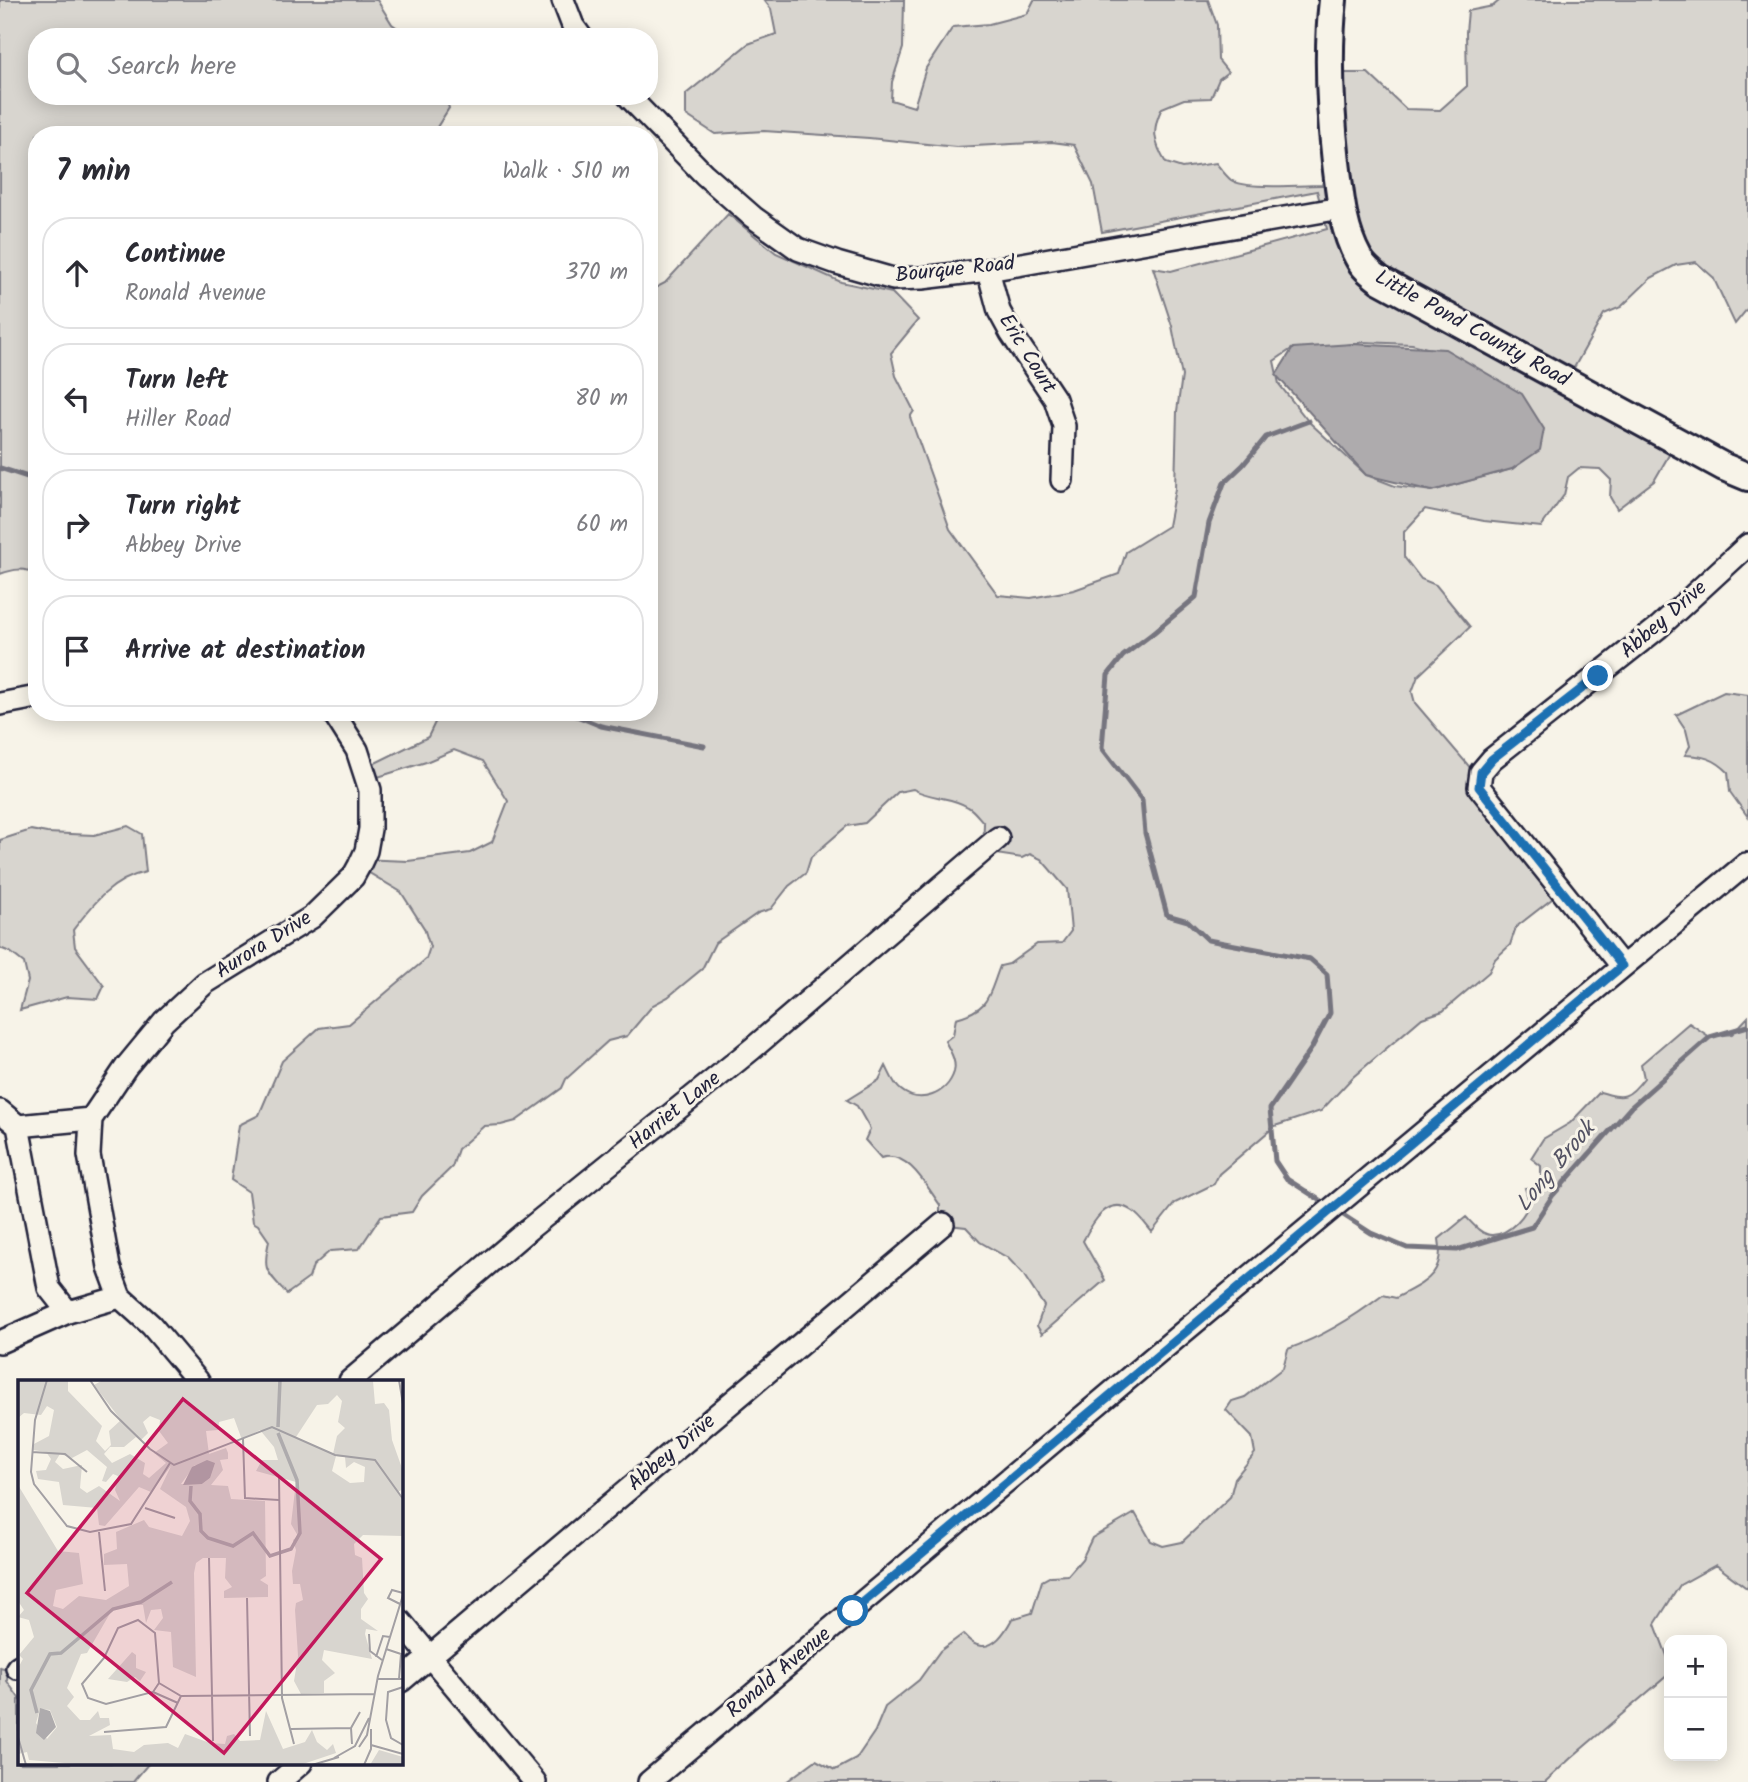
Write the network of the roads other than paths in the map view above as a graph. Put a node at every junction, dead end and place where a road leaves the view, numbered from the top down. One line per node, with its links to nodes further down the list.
1 (563, 0): 3 (street)
2 (1333, 0): 7 (street, Little Pond County Road)
3 (574, 28)
4 (633, 105): 5 (street, Bourque Road)
5 (645, 126)
6 (658, 138): 8 (street, Bourque Road)
7 (1341, 208): 8 (street, Bourque Road); 9 (street, Little Pond County Road)
8 (988, 270): 10 (street, Eric Court)
9 (1748, 477)
10 (1062, 480)
11 (1748, 545): 17 (street, Abbey Drive)
12 (28, 699): 13 (street)
13 (0, 704)
14 (339, 721): 19 (street, Aurora Drive)
15 (998, 838): 26 (street, Harriet Lane)
16 (1746, 864): 17 (street, Ronald Avenue)
17 (1622, 966): 33 (street, Ronald Avenue)
18 (0, 1111): 20 (street)
19 (91, 1119): 20 (street); 22 (street)
20 (18, 1126): 23 (street)
21 (943, 1224): 28 (street, Abbey Drive)
22 (120, 1297): 23 (street); 25 (street)
23 (68, 1312): 24 (street)
24 (0, 1342)
25 (197, 1380)
26 (351, 1380)
27 (402, 1623): 28 (street)
28 (430, 1657): 29 (street, Abbey Drive); 32 (street)
29 (402, 1680)
30 (300, 1764): 31 (street)
31 (279, 1782)
32 (535, 1782)
33 (649, 1782)

